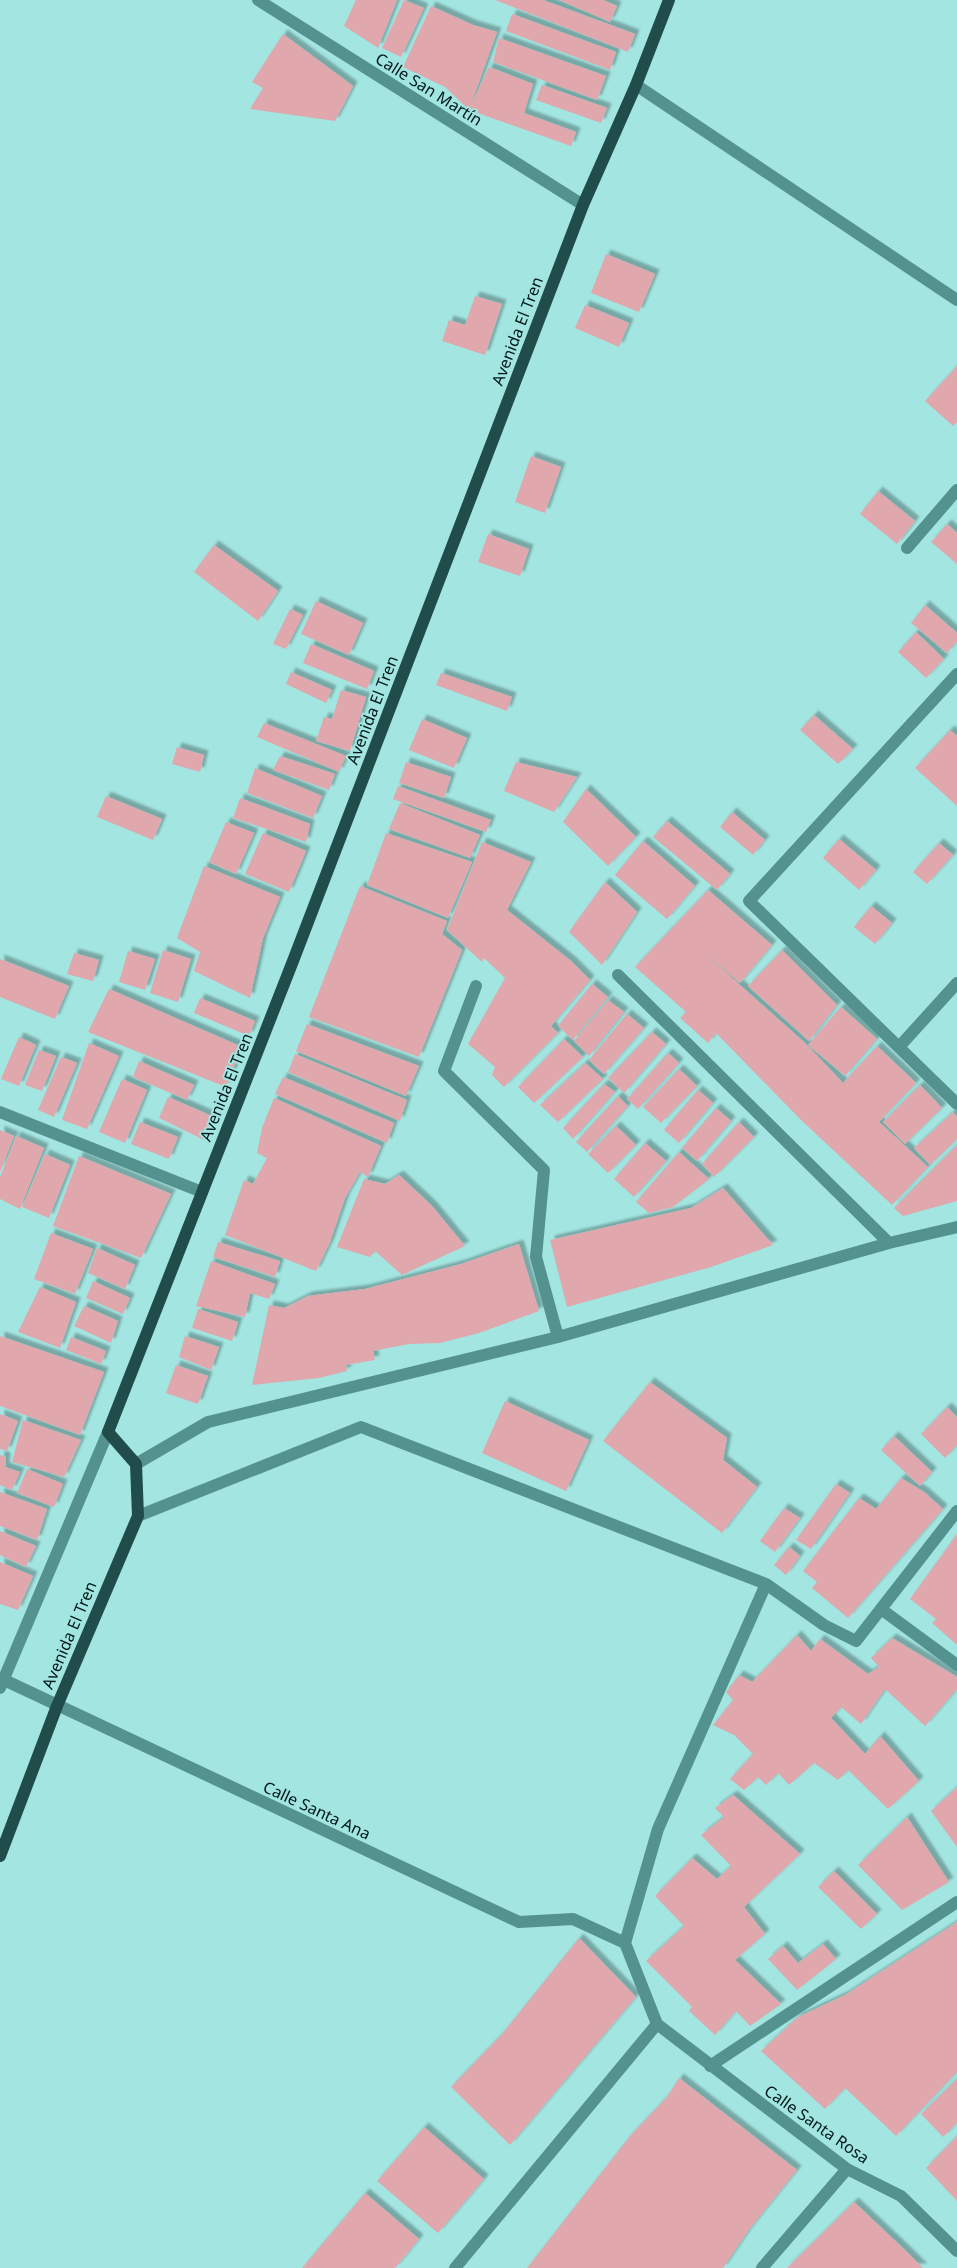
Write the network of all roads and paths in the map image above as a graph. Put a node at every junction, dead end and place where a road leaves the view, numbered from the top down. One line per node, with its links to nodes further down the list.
1 (258, 0): 4 (street, Calle San Martín)
2 (669, 0): 3 (main road, Avenida El Tren)
3 (636, 85): 4 (main road, Avenida El Tren); 5 (street)
4 (583, 205): 15 (main road, Avenida El Tren)
5 (957, 300)
6 (957, 490): 7 (street)
7 (907, 548)
8 (957, 674): 12 (street)
9 (618, 975): 17 (street)
10 (957, 983): 12 (street)
11 (476, 986): 18 (street)
12 (899, 1047): 13 (street)
13 (957, 1104)
14 (0, 1112): 15 (street)
15 (202, 1192): 19 (main road, Avenida El Tren)
16 (957, 1227): 17 (street)
17 (889, 1243): 18 (street)
18 (558, 1337): 20 (street)
19 (108, 1432): 20 (main road); 26 (street, Avenida El Tren)
20 (136, 1464): 22 (main road, Avenida El Tren)
21 (957, 1511): 24 (street)
22 (138, 1516): 23 (street); 27 (main road, Avenida El Tren)
23 (766, 1584): 24 (street); 30 (street)
24 (881, 1609): 25 (street)
25 (957, 1665)
26 (1, 1682): 27 (street, Calle Santa Ana)
27 (57, 1706): 28 (main road, Avenida El Tren); 30 (street, Calle Santa Ana)
28 (0, 1856)
29 (957, 1902): 32 (street)
30 (625, 1943): 31 (street)
31 (657, 2024): 32 (street, Calle Santa Rosa); 35 (street)
32 (710, 2066): 33 (street, Calle Santa Rosa)
33 (847, 2169): 34 (street, Calle Santa Rosa); 36 (street)
34 (957, 2251)
35 (455, 2268)
36 (762, 2268)

